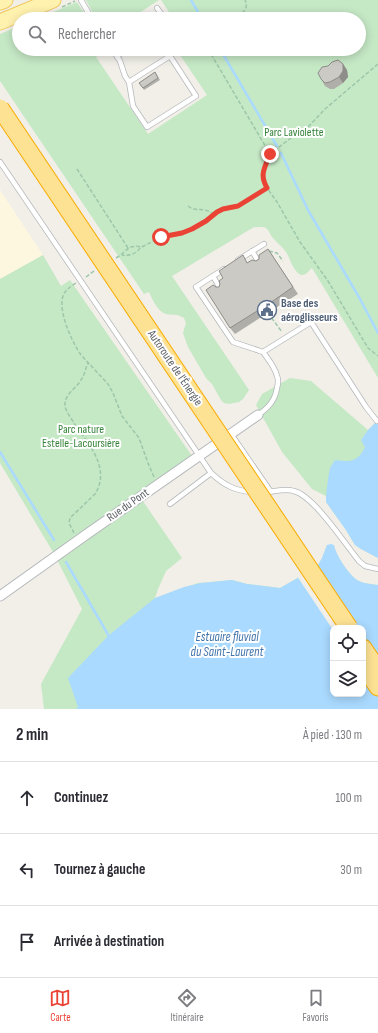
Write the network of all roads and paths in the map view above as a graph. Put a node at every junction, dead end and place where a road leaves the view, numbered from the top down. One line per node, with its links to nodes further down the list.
1 (5, 0): 5 (main road)
2 (53, 0): 7 (main road)
3 (81, 0): 8 (lane)
4 (244, 0): 10 (path)
5 (0, 2)
6 (157, 8): 9 (lane)
7 (24, 12)
8 (88, 12)
9 (160, 12)
10 (244, 12)
11 (12, 17): 12 (main road)
12 (0, 22)
13 (117, 56): 16 (lane)
14 (212, 56): 19 (path)
15 (378, 64): 19 (path)
16 (129, 82): 16 (lane)
17 (0, 108): 56 (highway, Autoroute de l'Énergie, bridge)
18 (0, 125): 55 (highway, Autoroute de l'Énergie)
19 (270, 154): 22 (path)
20 (0, 162): 47 (lane)
21 (77, 169): 27 (path)
22 (267, 188): 24 (path); 42 (path)
23 (188, 206): 24 (path)
24 (214, 214): 26 (path)
25 (264, 244): 28 (lane)
26 (141, 247): 27 (path); 30 (path)
27 (128, 248): 30 (path)
28 (252, 251): 33 (lane); 34 (lane)
29 (269, 251): 32 (path)
30 (122, 255): 31 (path)
31 (119, 256)
32 (283, 261)
33 (232, 264)
34 (260, 264)
35 (225, 268): 36 (lane)
36 (212, 276): 38 (lane); 41 (lane)
37 (76, 283): 43 (path)
38 (221, 290)
39 (268, 313): 40 (path)
40 (286, 337): 41 (lane); 45 (lane)
41 (263, 352): 44 (lane)
42 (378, 356)
43 (88, 363): 49 (path); 52 (path)
44 (258, 415): 46 (street, Rue du Pont)
45 (377, 421)
46 (231, 434): 47 (street, Rue du Pont); 50 (lane)
47 (199, 456): 48 (lane); 54 (street, Rue du Pont)
48 (211, 473): 50 (lane); 51 (lane)
49 (156, 481)
50 (271, 492): 53 (lane)
51 (170, 504)
52 (76, 536)
53 (378, 569)
54 (1, 592)
55 (336, 625)
56 (348, 625)
57 (366, 652): 59 (highway)
58 (366, 670): 60 (highway)
59 (378, 670)
60 (378, 688)

